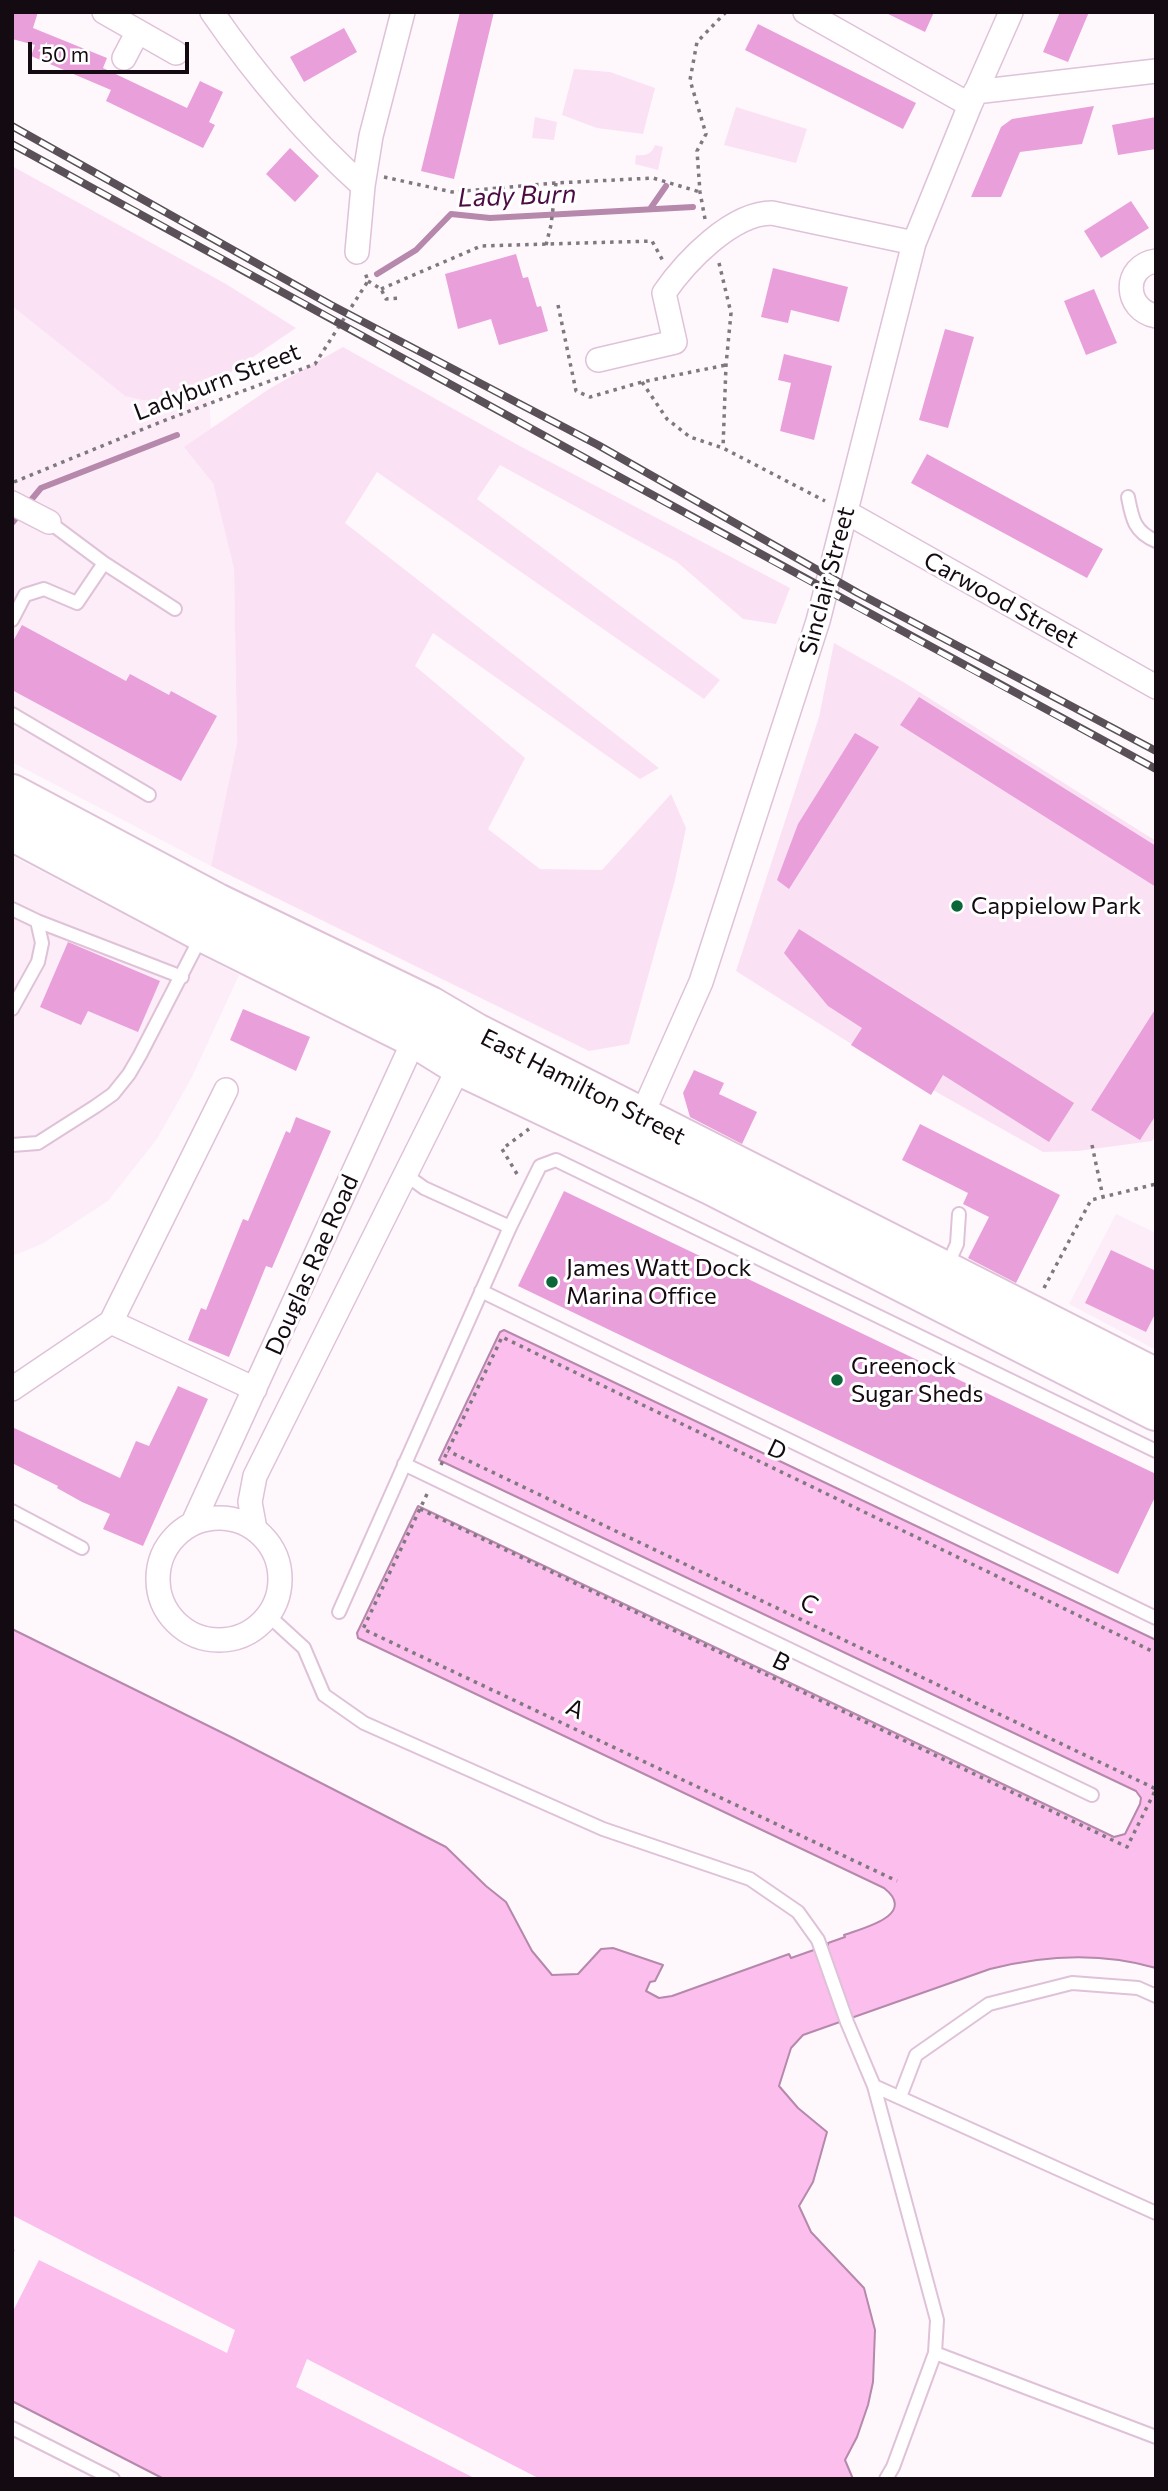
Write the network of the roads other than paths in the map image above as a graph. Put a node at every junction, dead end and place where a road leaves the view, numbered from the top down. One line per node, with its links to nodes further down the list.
1 (104, 12): 6 (street)
2 (212, 12): 11 (street)
3 (403, 12): 11 (street)
4 (805, 12): 10 (street)
5 (1012, 12): 10 (street, Sinclair Street)
6 (137, 33): 7 (street); 8 (street)
7 (176, 53)
8 (124, 58)
9 (1156, 71): 10 (street)
10 (972, 98): 12 (street, Sinclair Street)
11 (364, 179): 13 (street)
12 (914, 243): 16 (street); 19 (street, Sinclair Street)
13 (357, 251)
14 (1156, 261): 15 (street)
15 (1156, 316)
16 (598, 360)
17 (1128, 496): 21 (lane)
18 (12, 503): 20 (street)
19 (846, 512): 25 (street, Carwood Street); 38 (street, Sinclair Street)
20 (49, 522): 22 (lane)
21 (1156, 541)
22 (104, 563): 23 (lane); 24 (lane)
23 (175, 609)
24 (12, 620)
25 (1156, 687)
26 (12, 714): 28 (lane)
27 (12, 794): 31 (highway, East Hamilton Street)
28 (149, 795)
29 (12, 831): 31 (highway, East Hamilton Street)
30 (12, 909): 32 (lane)
31 (210, 918): 33 (lane); 35 (highway, East Hamilton Street)
32 (37, 921): 33 (lane); 34 (lane)
33 (182, 976): 39 (lane)
34 (12, 1009)
35 (423, 1022): 36 (highway, East Hamilton Street); 49 (street, Douglas Rae Road)
36 (468, 1050): 38 (highway, East Hamilton Street); 40 (street, Douglas Rae Road)
37 (226, 1090): 45 (street)
38 (635, 1131): 43 (highway, East Hamilton Street); 46 (highway, East Hamilton Street)
39 (12, 1144)
40 (406, 1175): 42 (lane); 55 (street, Douglas Rae Road)
41 (958, 1214): 43 (lane)
42 (510, 1227): 44 (lane); 51 (lane)
43 (945, 1269): 46 (highway, East Hamilton Street)
44 (481, 1291): 52 (lane); 59 (lane)
45 (110, 1322): 48 (street); 49 (street)
46 (1082, 1357): 47 (highway, East Hamilton Street); 50 (highway, East Hamilton Street)
47 (1156, 1378)
48 (12, 1389)
49 (255, 1390): 54 (street, Douglas Rae Road)
50 (1156, 1411)
51 (1156, 1451)
52 (404, 1464): 57 (lane); 60 (lane)
53 (12, 1511): 56 (lane)
54 (193, 1523): 55 (street); 58 (street)
55 (255, 1528): 58 (street)
56 (82, 1548)
57 (339, 1612)
58 (269, 1616): 62 (lane)
59 (1156, 1618)
60 (1092, 1795)
61 (1156, 1996): 63 (lane)
62 (874, 2086): 63 (lane); 65 (lane)
63 (900, 2097): 64 (lane)
64 (1156, 2213)
65 (935, 2353): 67 (lane); 69 (lane)
66 (12, 2428): 68 (lane)
67 (1156, 2437)
68 (113, 2479)
69 (886, 2479)

